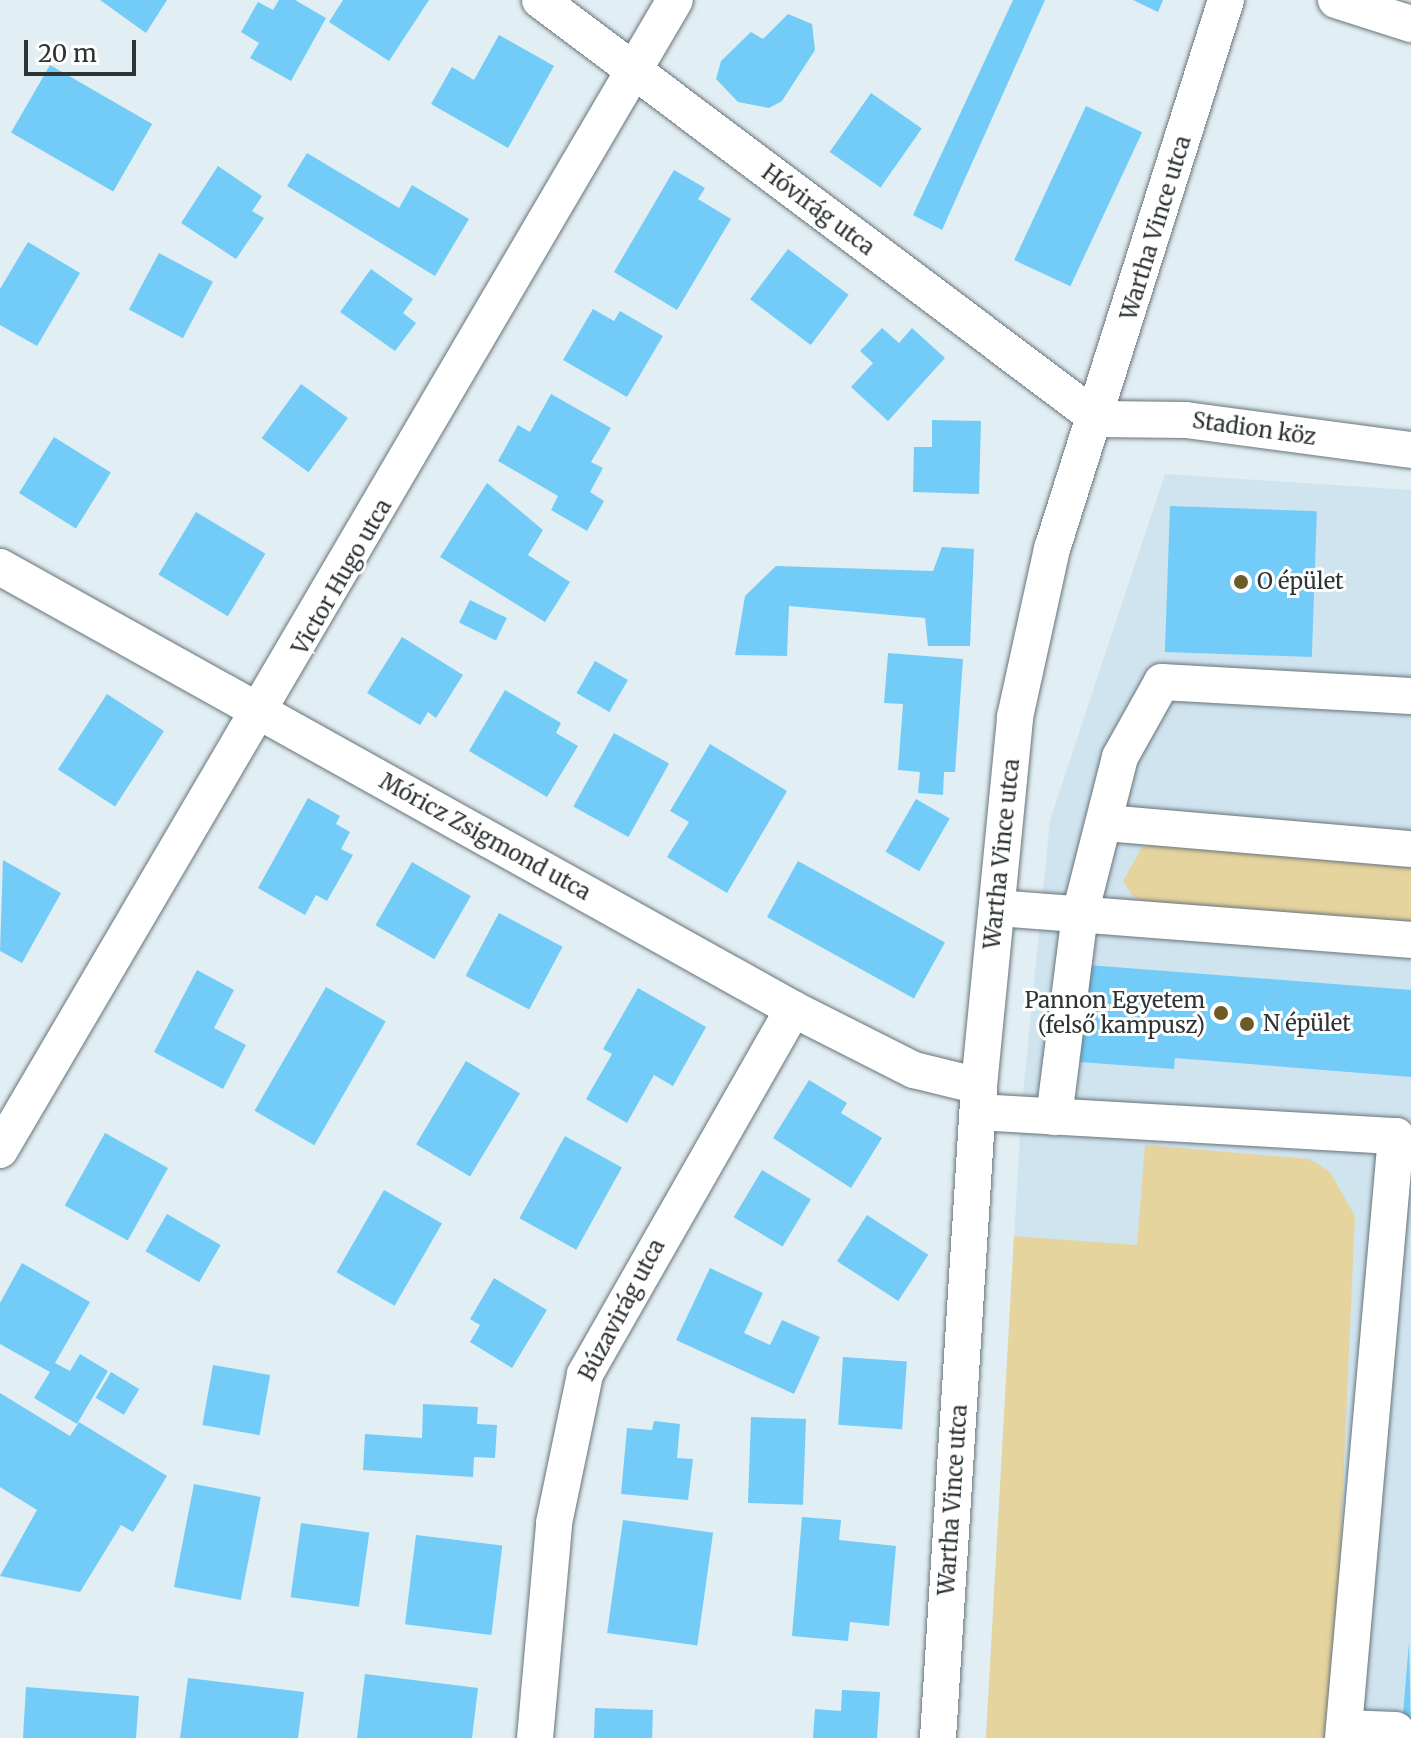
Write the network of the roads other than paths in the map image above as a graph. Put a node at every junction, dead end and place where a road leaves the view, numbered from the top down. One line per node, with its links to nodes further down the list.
1 (540, 0): 6 (street, Hóvirág utca)
2 (675, 0): 6 (street, Victor Hugo utca)
3 (1226, 0): 7 (street, Wartha Vince utca)
4 (1336, 0): 5 (street)
5 (1411, 24)
6 (636, 74): 7 (street, Hóvirág utca); 11 (street, Victor Hugo utca)
7 (1098, 419): 8 (street, Stadion köz); 14 (street, Wartha Vince utca)
8 (1411, 450)
9 (0, 567): 11 (street, Móricz Zsigmond utca)
10 (1411, 696): 12 (street)
11 (263, 712): 17 (street, Móricz Zsigmond utca); 20 (street, Victor Hugo utca)
12 (1106, 823): 13 (street); 15 (street)
13 (1411, 849)
14 (997, 908): 15 (street); 18 (street, Wartha Vince utca)
15 (1080, 914): 16 (street); 19 (street)
16 (1411, 940)
17 (793, 1009): 18 (street, Móricz Zsigmond utca); 23 (street, Búzavirág utca)
18 (978, 1099): 19 (street, Móricz Zsigmond utca); 24 (street, Wartha Vince utca)
19 (1054, 1117): 22 (street, Móricz Zsigmond utca)
20 (0, 1150)
21 (1396, 1730): 22 (street)
22 (1343, 1733)
23 (535, 1738)
24 (938, 1738)

